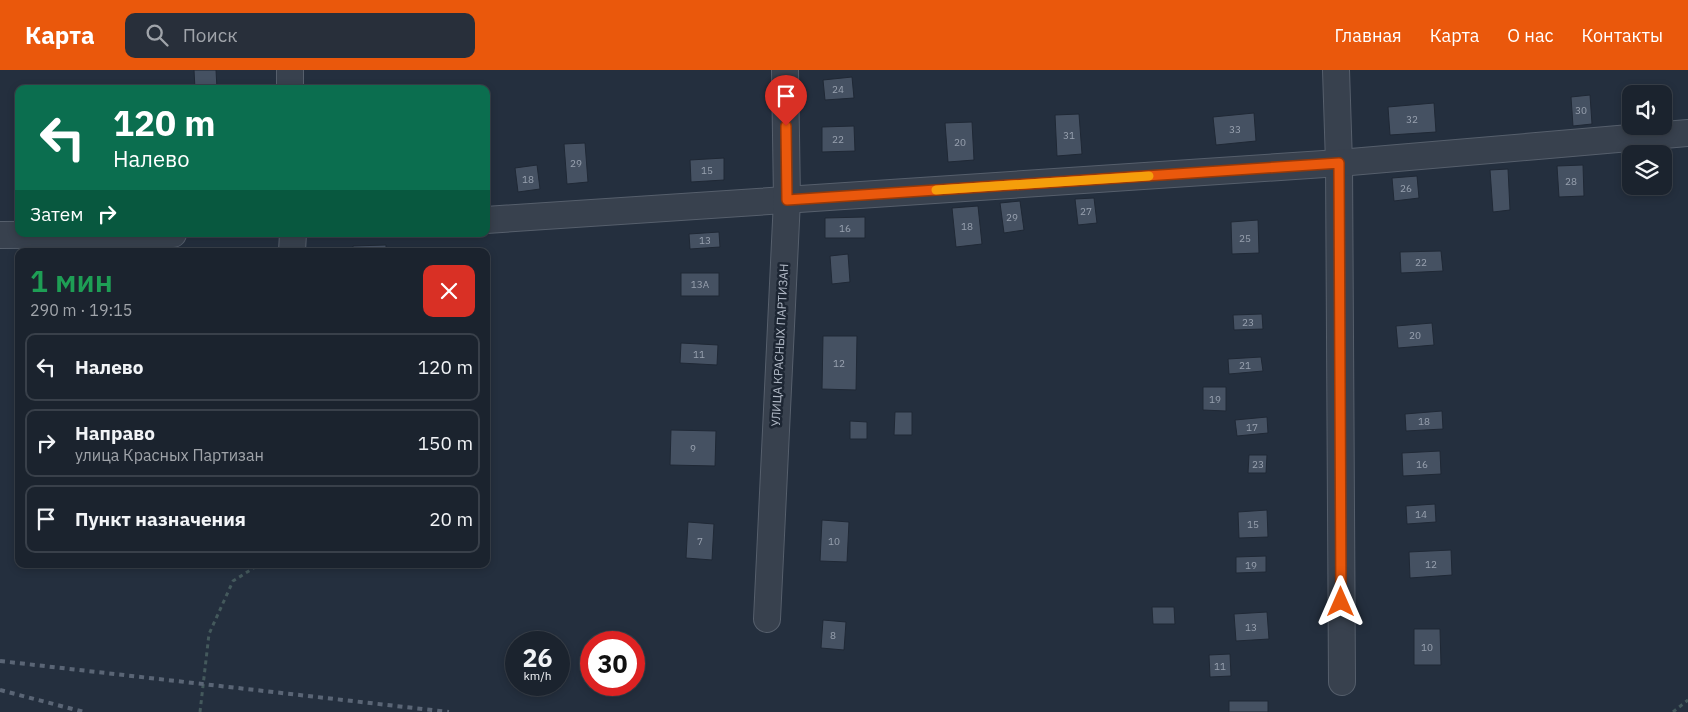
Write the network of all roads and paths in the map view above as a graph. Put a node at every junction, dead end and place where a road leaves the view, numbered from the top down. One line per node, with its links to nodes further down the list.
1 (290, 70): 4 (street)
2 (786, 70): 7 (street, УЛИЦА КРАСНЫХ ПАРТИЗАН)
3 (1336, 70): 6 (street)
4 (290, 85)
5 (1688, 133): 6 (street)
6 (1339, 163): 7 (street); 13 (street)
7 (787, 200): 8 (street); 12 (street, УЛИЦА КРАСНЫХ ПАРТИЗАН)
8 (490, 220)
9 (0, 235): 10 (street)
10 (15, 235)
11 (254, 568): 15 (path)
12 (767, 619)
13 (1342, 682)
14 (1688, 700): 16 (path)
15 (200, 712)
16 (1673, 712)

